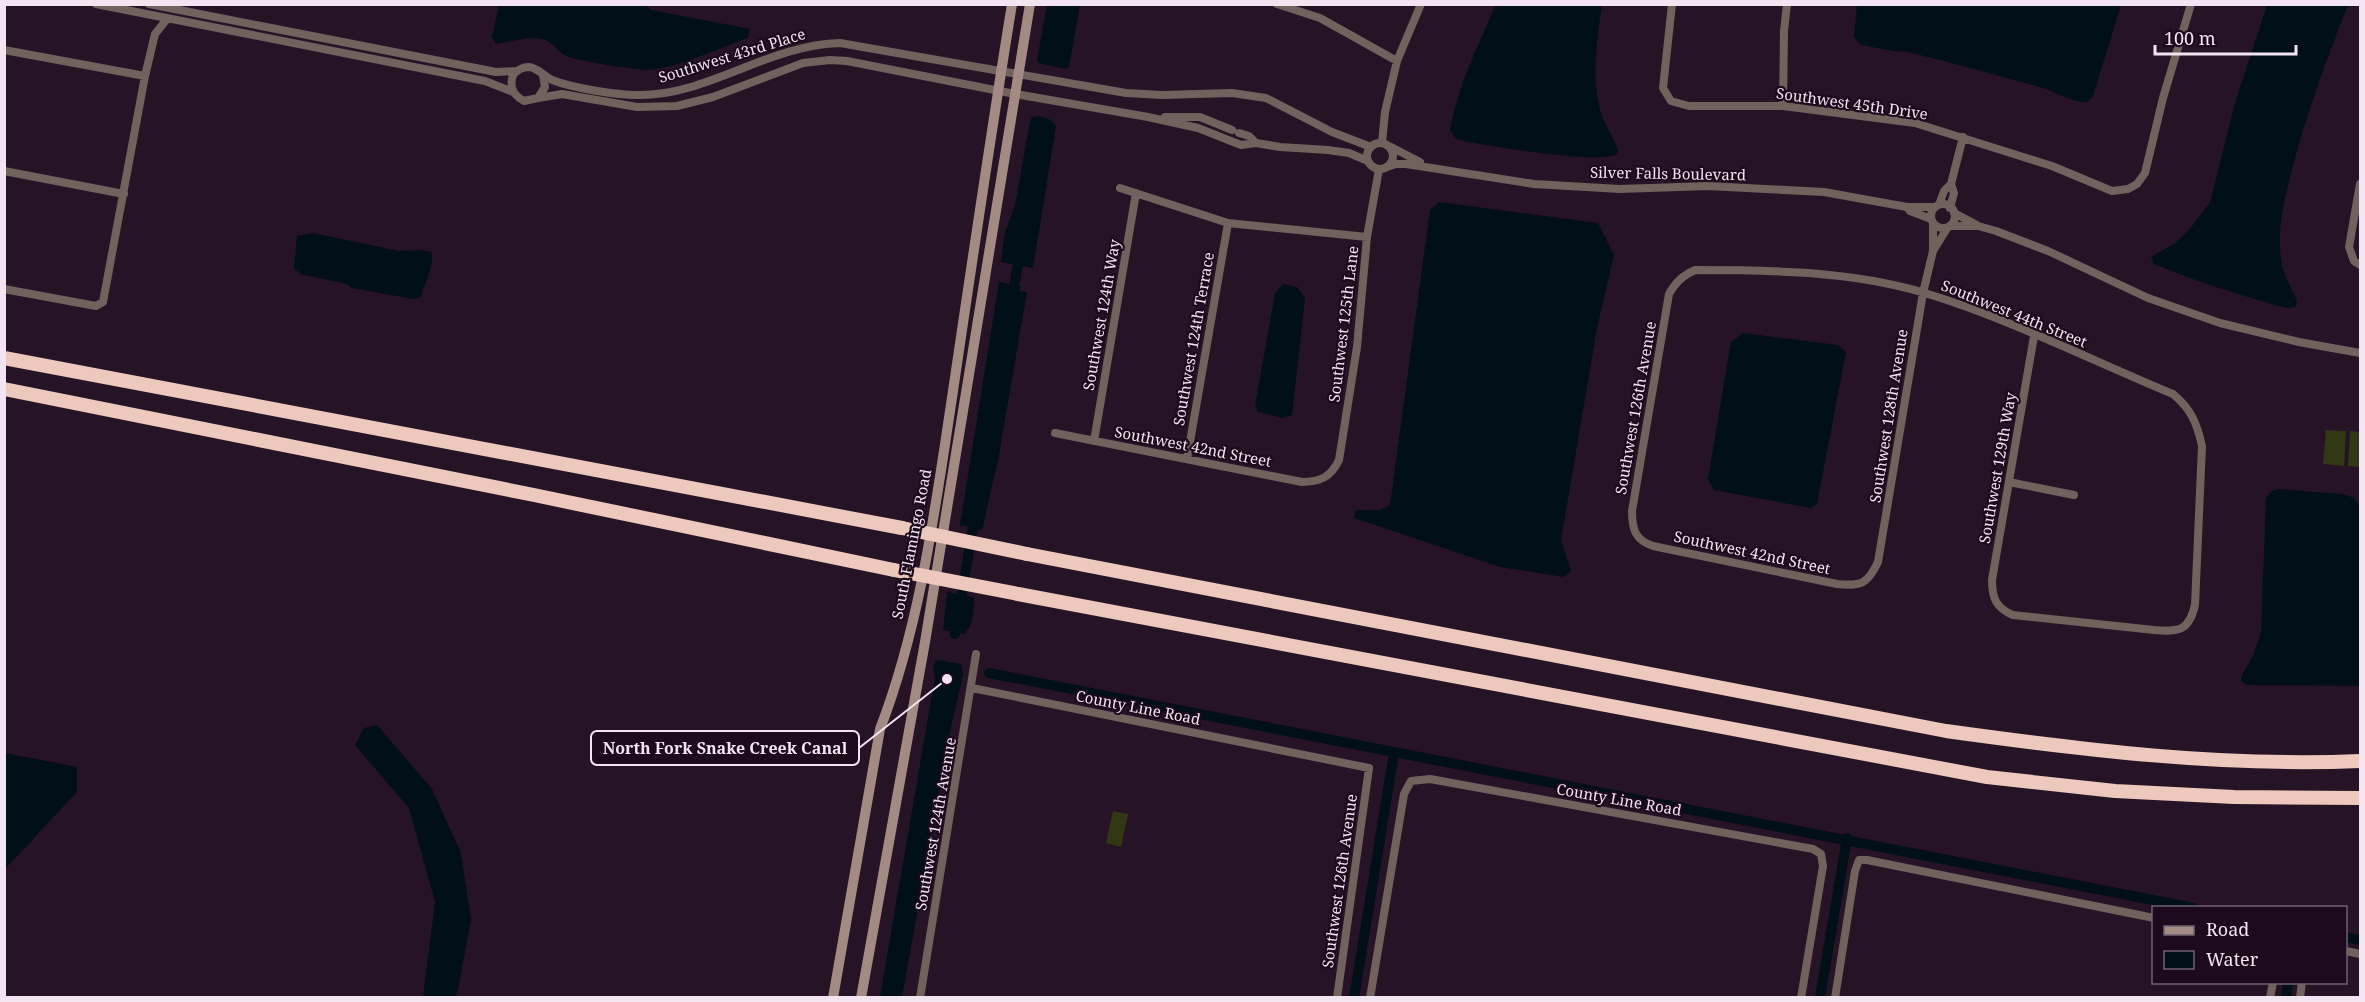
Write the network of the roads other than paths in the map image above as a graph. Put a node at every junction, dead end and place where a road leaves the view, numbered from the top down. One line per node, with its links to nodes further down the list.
1 (96, 4): 10 (street)
2 (148, 4): 13 (street)
3 (1012, 4): 14 (main road, South Flamingo Road)
4 (1030, 4): 15 (main road, South Flamingo Road)
5 (1277, 4): 12 (street)
6 (1421, 4): 12 (street)
7 (1672, 4): 24 (street, Southwest 45th Drive)
8 (1787, 4): 24 (street)
9 (2191, 4): 26 (street, Southwest 45th Drive)
10 (167, 18): 17 (street); 20 (street)
11 (4, 50): 17 (street)
12 (1397, 60): 28 (street)
13 (517, 71): 16 (street); 20 (street)
14 (1001, 71): 15 (street); 18 (street, Southwest 43rd Place); 19 (main road, South Flamingo Road)
15 (1019, 74): 21 (main road, South Flamingo Road); 29 (street)
16 (543, 75): 18 (street, Southwest 43rd Place); 22 (street)
17 (145, 76): 38 (street)
18 (690, 87): 23 (street)
19 (998, 91): 21 (street); 23 (street, Southwest 43rd Place); 71 (main road, South Flamingo Road)
20 (513, 92): 22 (street)
21 (1015, 94): 25 (street); 72 (main road, South Flamingo Road)
22 (538, 98): 23 (street, Southwest 43rd Place)
23 (695, 103)
24 (1784, 106): 26 (street, Southwest 45th Drive)
25 (1148, 117): 27 (street); 27 (street)
26 (1964, 137): 34 (street)
27 (1256, 143): 30 (street)
28 (1385, 144): 29 (street); 31 (street, Silver Falls Boulevard); 32 (street)
29 (1371, 147): 30 (street)
30 (1368, 161): 32 (street)
31 (1430, 167): 32 (street, Silver Falls Boulevard); 40 (street, Silver Falls Boulevard)
32 (1383, 168): 46 (street, Southwest 125th Lane)
33 (4, 171): 38 (street)
34 (1951, 184): 39 (street); 41 (street)
35 (2361, 184): 48 (street)
36 (1120, 188): 37 (street)
37 (1136, 193): 43 (street); 57 (street, Southwest 124th Way)
38 (124, 194): 50 (street)
39 (1937, 206): 40 (street, Silver Falls Boulevard); 41 (street); 42 (street)
40 (1906, 207): 42 (street, Silver Falls Boulevard)
41 (1952, 210): 44 (street); 45 (street)
42 (1932, 221): 44 (street); 47 (street, Southwest 128th Avenue)
43 (1228, 223): 46 (street); 58 (street, Southwest 124th Terrace)
44 (1949, 226): 45 (street); 47 (street, Southwest 128th Avenue)
45 (1978, 226): 53 (street)
46 (1367, 237): 59 (street, Southwest 125th Lane)
47 (1933, 252): 51 (street, Southwest 128th Avenue)
48 (2357, 263)
49 (1674, 284): 51 (street, Southwest 44th Street); 62 (street, Southwest 126th Avenue)
50 (4, 289)
51 (1923, 293): 52 (street, Southwest 44th Street); 63 (street, Southwest 128th Avenue)
52 (2034, 336): 60 (street, Southwest 129th Way); 64 (street, Southwest 44th Street)
53 (2361, 353)
54 (4, 358): 67 (highway, bridge)
55 (4, 389): 69 (highway, bridge)
56 (1054, 434): 57 (street, Southwest 42nd Street)
57 (1094, 441): 58 (street, Southwest 42nd Street)
58 (1187, 459): 59 (street, Southwest 42nd Street)
59 (1326, 478)
60 (2009, 482): 61 (street); 64 (street, Southwest 129th Way)
61 (2074, 495)
62 (1636, 536): 63 (street, Southwest 42nd Street)
63 (1866, 582)
64 (1997, 604)
65 (976, 654): 66 (street, Southwest 124th Avenue)
66 (972, 688): 68 (street, County Line Road); 73 (street, Southwest 124th Avenue)
67 (2361, 761)
68 (1369, 768): 74 (street, Southwest 126th Avenue)
69 (2361, 798)
70 (2152, 918): 77 (street)
71 (833, 998)
72 (861, 998)
73 (920, 998)
74 (1337, 998)
75 (1370, 998): 76 (street, County Line Road)
76 (1801, 998)
77 (1835, 998)

